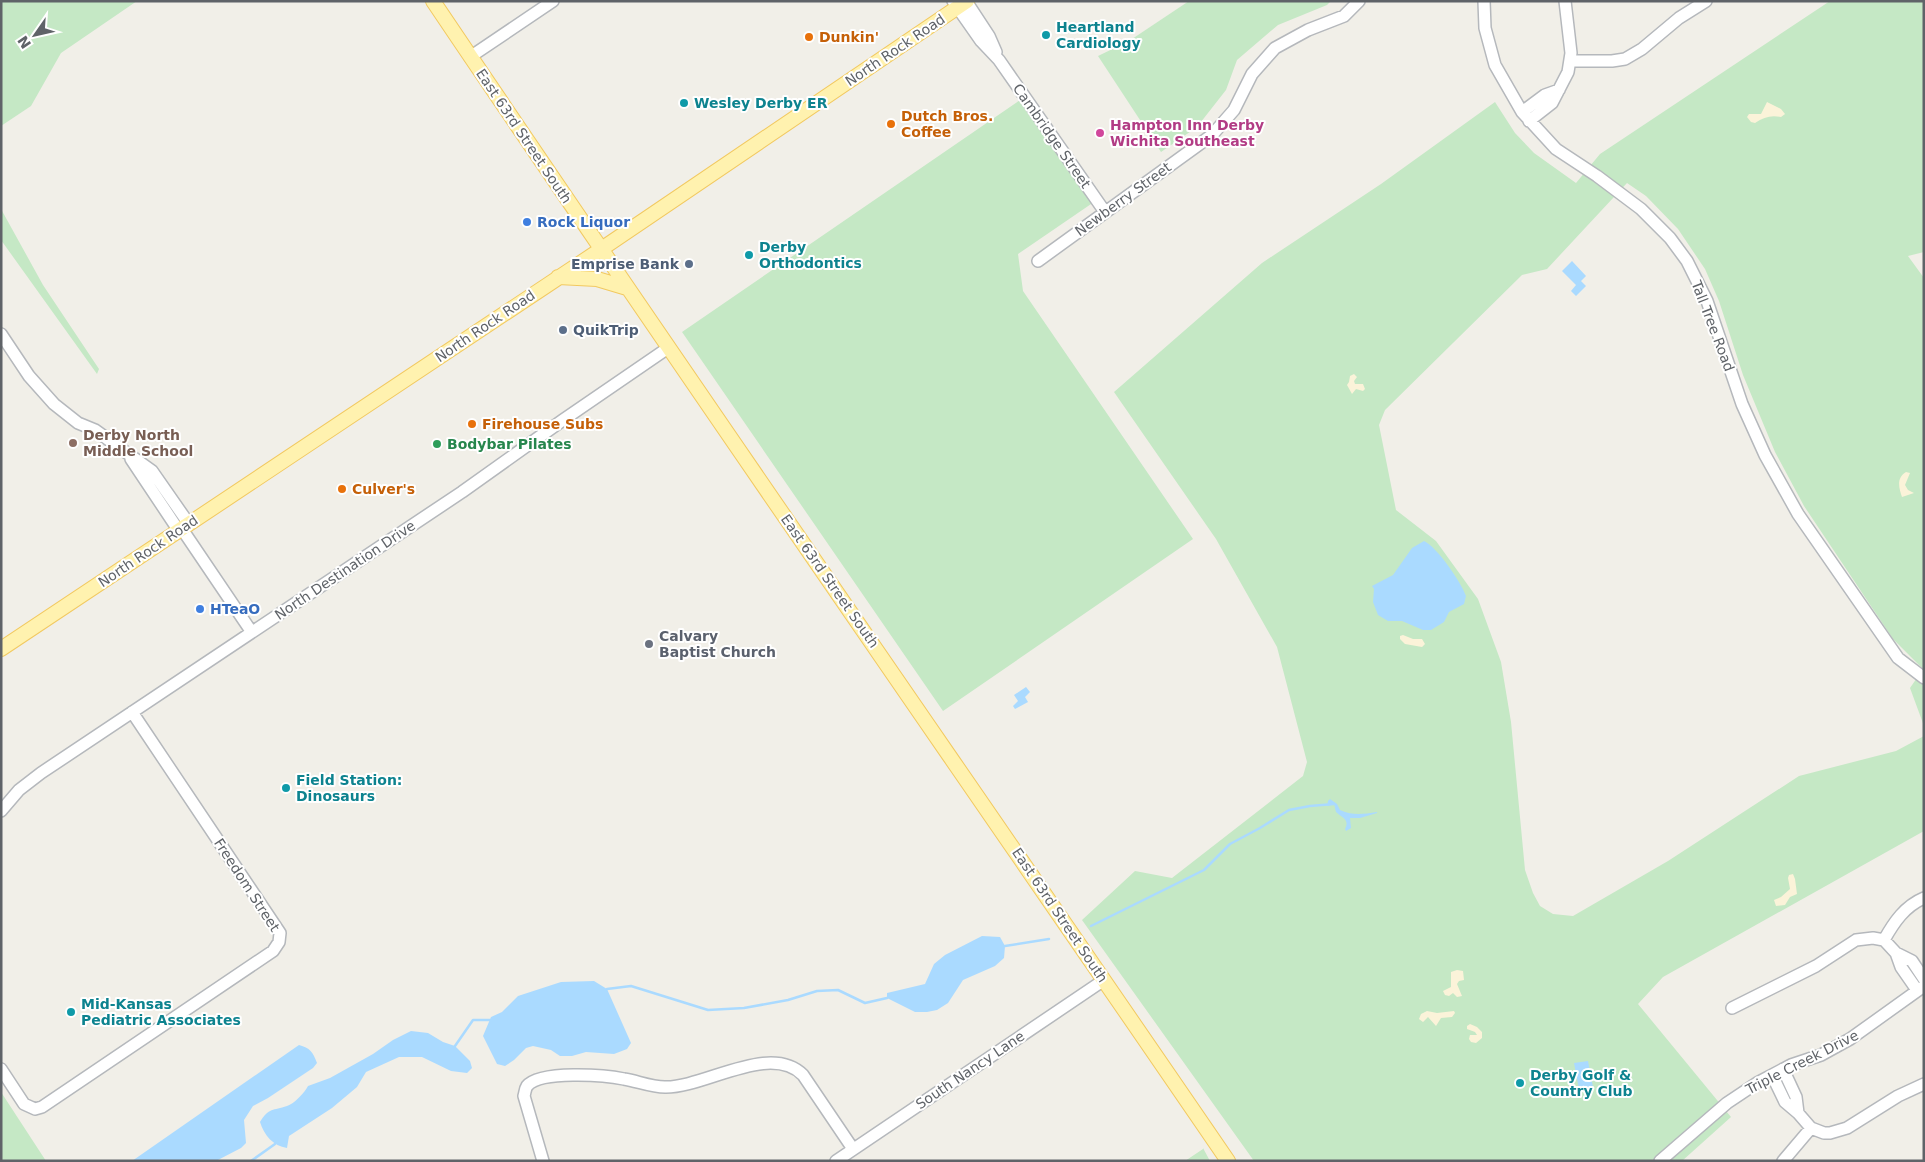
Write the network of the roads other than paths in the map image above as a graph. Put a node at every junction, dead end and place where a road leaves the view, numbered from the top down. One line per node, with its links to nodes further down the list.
1 (433, 1): 8 (main road, East 63rd Street South)
2 (553, 1): 8 (street)
3 (1359, 1): 11 (street, Newberry Street)
4 (1484, 1): 10 (street, Tall Tree Road)
5 (1565, 1): 9 (street)
6 (1706, 1): 9 (street)
7 (962, 3): 11 (street, Cambridge Street); 12 (main road, North Rock Road)
8 (470, 57): 12 (main road, East 63rd Street South)
9 (1570, 61): 10 (street)
10 (1525, 117): 21 (street, Tall Tree Road)
11 (1105, 212): 13 (street, Newberry Street)
12 (600, 250): 14 (main road, North Rock Road); 15 (main road, East 63rd Street South)
13 (1038, 260)
14 (558, 278): 15 (main road); 18 (main road, North Rock Road)
15 (626, 288): 17 (main road, East 63rd Street South)
16 (1, 334): 18 (street)
17 (668, 348): 19 (street, North Destination Drive); 28 (main road, East 63rd Street South)
18 (183, 528): 19 (street); 20 (main road, North Rock Road)
19 (251, 631): 22 (street, North Destination Drive)
20 (1, 649)
21 (1924, 678)
22 (132, 712): 23 (street, North Destination Drive); 31 (street, Freedom Street)
23 (1, 812)
24 (1924, 898): 25 (street)
25 (1884, 940): 26 (street); 30 (street)
26 (1896, 953): 27 (street); 29 (street)
27 (1924, 979)
28 (1104, 980): 37 (street, South Nancy Lane); 40 (main road, East 63rd Street South)
29 (1920, 988): 32 (street, Triple Creek Drive)
30 (1732, 1008)
31 (1, 1069)
32 (1782, 1069): 33 (street, Triple Creek Drive); 35 (street)
33 (1772, 1075): 35 (street); 41 (street, Triple Creek Drive)
34 (1924, 1084): 36 (street)
35 (1798, 1113): 36 (street)
36 (1811, 1128): 42 (street)
37 (853, 1149): 38 (street); 39 (street, South Nancy Lane)
38 (543, 1161)
39 (836, 1161)
40 (1228, 1161)
41 (1660, 1161)
42 (1783, 1161)

